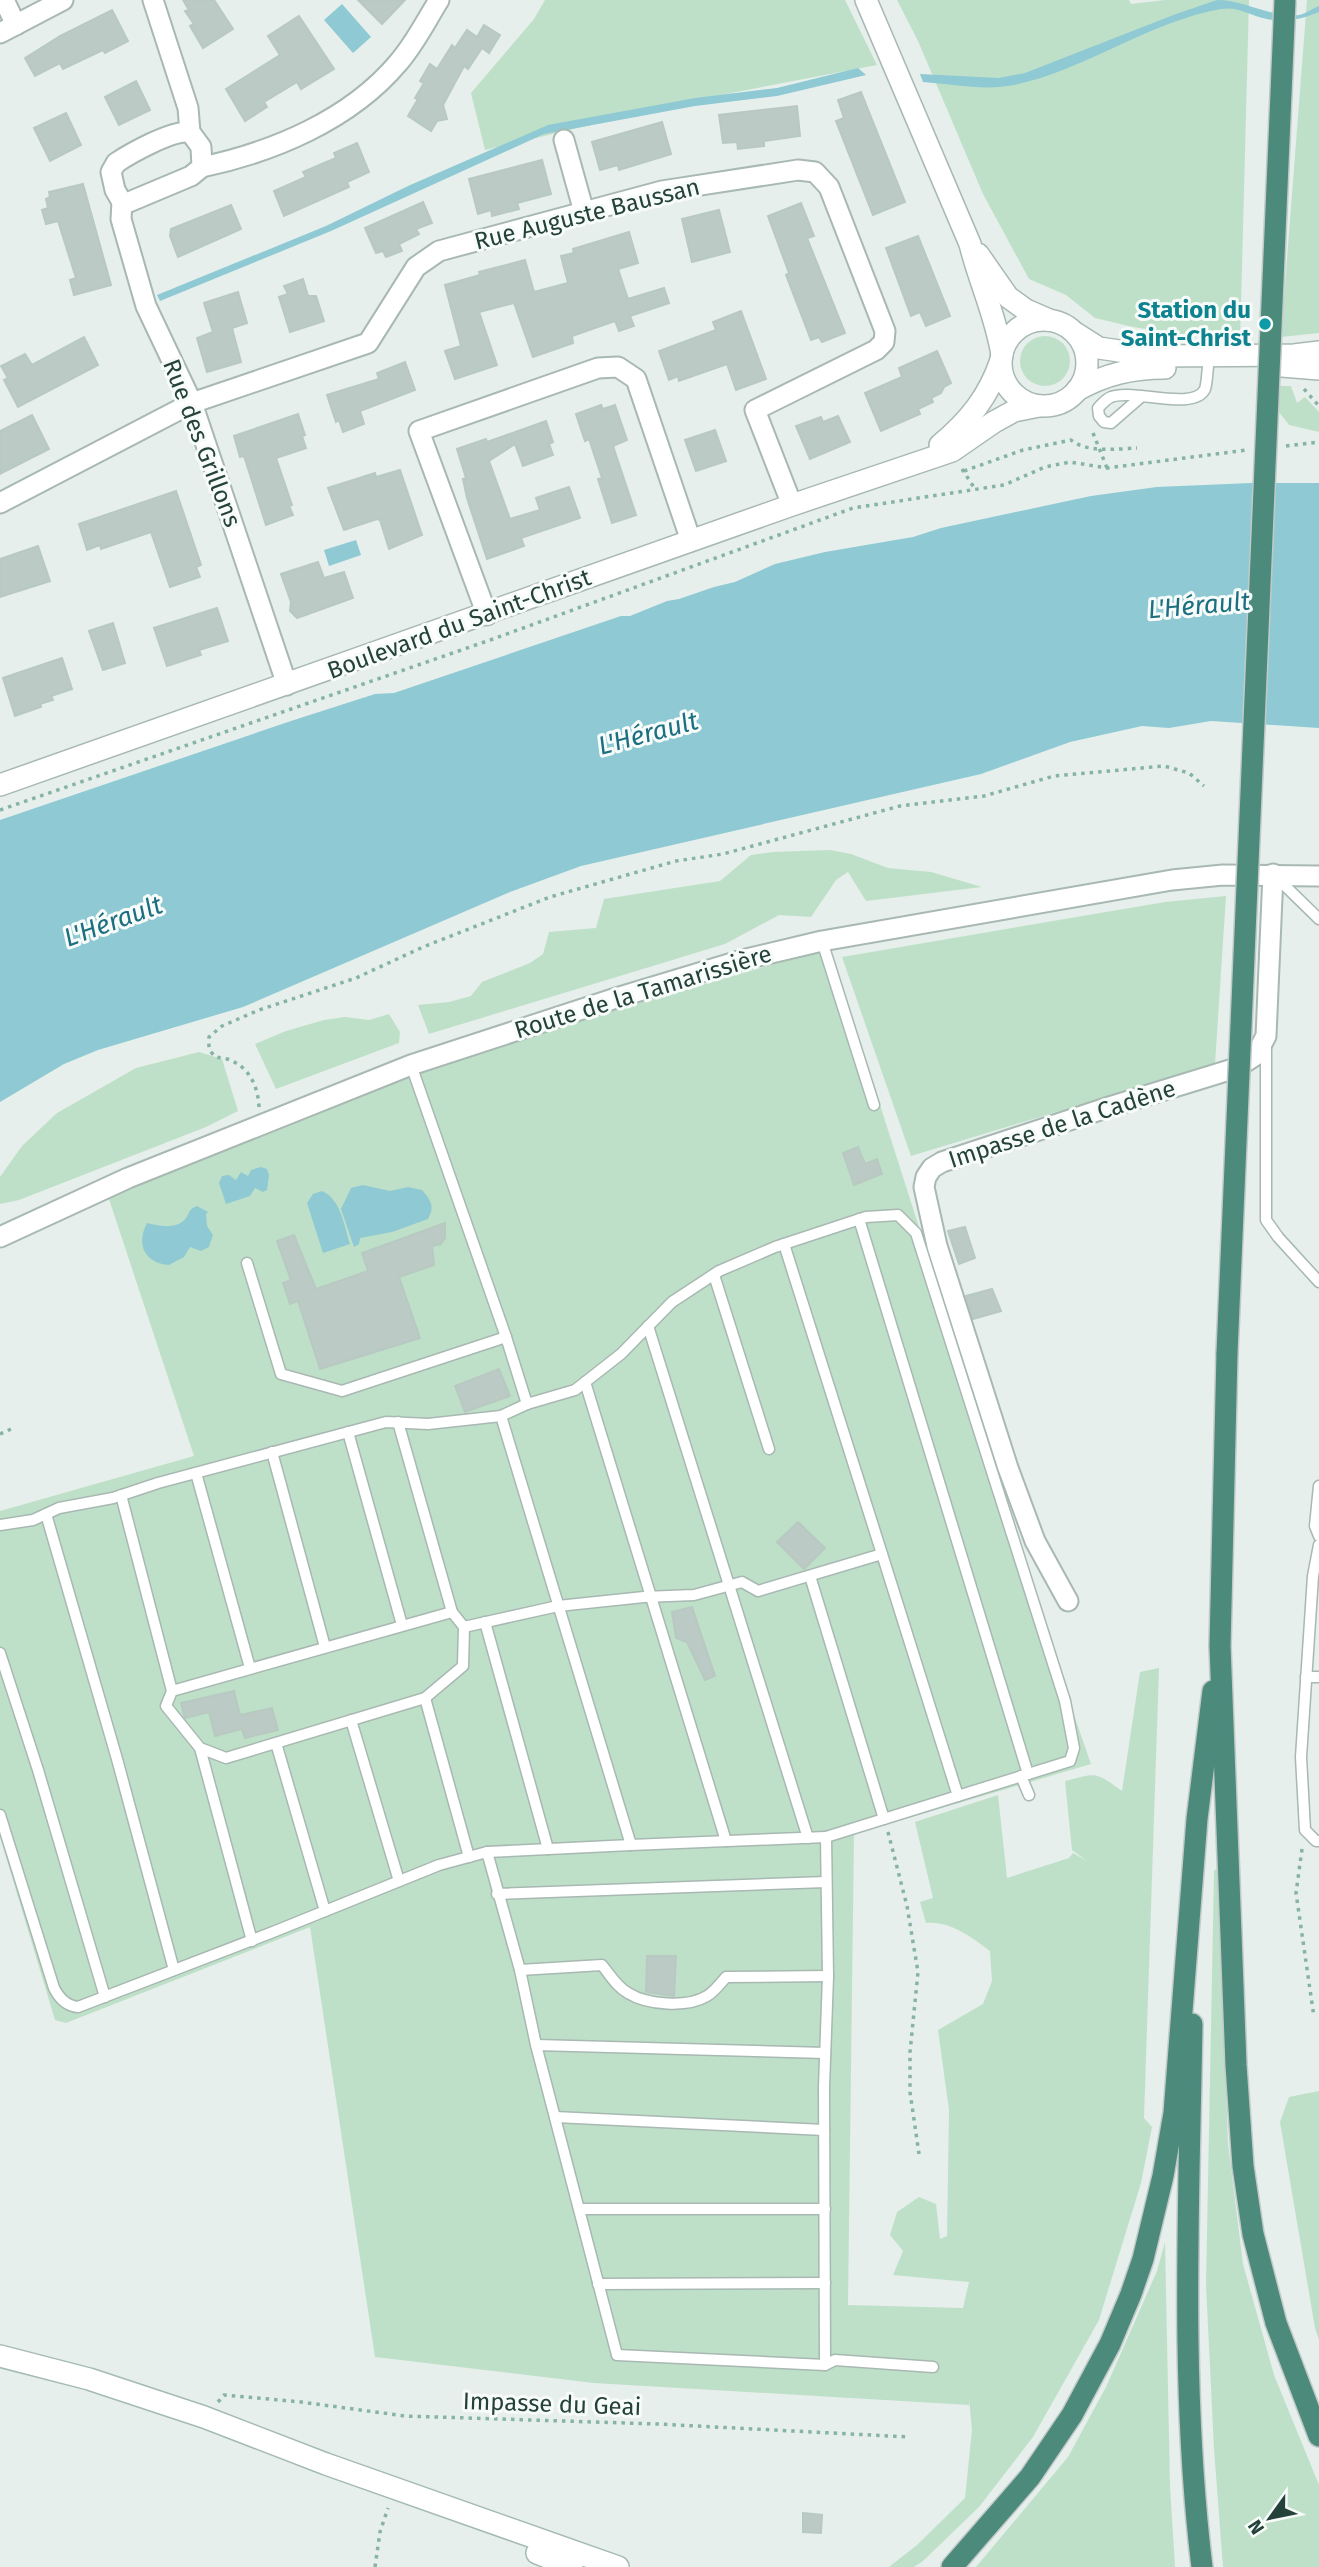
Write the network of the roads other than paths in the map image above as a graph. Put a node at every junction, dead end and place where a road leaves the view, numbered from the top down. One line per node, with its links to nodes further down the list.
1 (4, 0): 7 (street)
2 (63, 0): 7 (street)
3 (153, 0): 8 (street)
4 (439, 0): 10 (street)
5 (866, 0): 13 (street)
6 (1285, 0): 70 (highway, bridge)
7 (8, 29)
8 (190, 132): 10 (street); 11 (street, Rue des Grillons)
9 (564, 140): 12 (street)
10 (202, 167): 11 (street)
11 (122, 202): 22 (street, Rue des Grillons)
12 (584, 212): 22 (street, Rue Auguste Baussan); 26 (street, Rue Auguste Baussan)
13 (970, 244): 14 (street); 17 (street)
14 (1049, 320): 15 (street); 17 (street)
15 (1077, 334): 16 (street); 20 (street)
16 (1319, 352)
17 (1002, 358): 23 (street); 24 (street, Boulevard du Saint-Christ)
18 (1208, 367): 19 (street); 20 (street); 21 (lane)
19 (1319, 369)
20 (1077, 390): 23 (street)
21 (1142, 396)
22 (192, 403): 25 (street, Rue Auguste Baussan); 29 (street, Rue des Grillons)
23 (1039, 406): 24 (street, Boulevard du Saint-Christ)
24 (919, 463): 26 (street, Boulevard du Saint-Christ)
25 (0, 503)
26 (792, 505): 27 (street, Boulevard du Saint-Christ)
27 (691, 541): 28 (street, Boulevard du Saint-Christ); 28 (street)
28 (486, 615): 29 (street, Boulevard du Saint-Christ)
29 (287, 685): 30 (street, Boulevard du Saint-Christ)
30 (0, 785)
31 (1273, 874): 32 (street, Route de la Tamarissière); 33 (lane); 34 (street, Route de la Tamarissière); 35 (street)
32 (1319, 876)
33 (1319, 919)
34 (822, 940): 36 (street, Route de la Tamarissière); 37 (lane)
35 (1266, 1036): 43 (lane); 64 (street, Impasse de la Cadène)
36 (411, 1065): 39 (street, Route de la Tamarissière); 45 (lane)
37 (874, 1105)
38 (859, 1219): 40 (lane); 81 (lane); 81 (lane)
39 (0, 1237)
40 (784, 1244): 42 (lane); 60 (lane)
41 (247, 1264): 45 (lane)
42 (714, 1275): 44 (lane); 51 (lane)
43 (1319, 1282)
44 (648, 1326): 46 (lane); 62 (lane)
45 (506, 1336): 47 (lane)
46 (585, 1382): 47 (lane); 63 (lane)
47 (527, 1404): 48 (lane)
48 (501, 1416): 49 (lane); 65 (lane)
49 (398, 1422): 50 (lane); 66 (lane)
50 (348, 1432): 52 (lane); 68 (lane)
51 (769, 1449)
52 (272, 1452): 53 (lane); 71 (lane)
53 (196, 1473): 55 (lane); 73 (lane)
54 (1319, 1486): 58 (lane)
55 (121, 1495): 56 (lane); 76 (lane)
56 (46, 1514): 57 (lane); 100 (lane)
57 (0, 1525)
58 (1319, 1536)
59 (1319, 1545): 74 (lane)
60 (883, 1554): 61 (lane); 83 (lane)
61 (810, 1576): 62 (lane); 85 (lane)
62 (730, 1585): 63 (lane); 88 (lane)
63 (652, 1597): 65 (lane); 89 (lane)
64 (1068, 1601)
65 (558, 1606): 67 (lane); 91 (lane)
66 (452, 1612): 68 (lane); 69 (lane)
67 (485, 1622): 69 (lane); 92 (lane)
68 (402, 1626): 71 (lane)
69 (464, 1626): 77 (lane)
70 (1220, 1646): 86 (highway); 115 (highway)
71 (325, 1647): 73 (lane)
72 (0, 1653): 103 (lane)
73 (250, 1668): 76 (lane)
74 (1306, 1677): 75 (lane); 90 (lane)
75 (1319, 1677)
76 (172, 1691): 80 (lane)
77 (425, 1698): 78 (lane); 94 (lane)
78 (351, 1720): 79 (lane); 95 (lane)
79 (276, 1743): 80 (lane); 98 (lane)
80 (200, 1748): 99 (lane)
81 (1025, 1775): 82 (lane); 83 (lane)
82 (1029, 1795)
83 (958, 1796): 85 (lane)
84 (0, 1815): 103 (lane)
85 (884, 1819): 87 (lane)
86 (1197, 1819): 119 (highway); 120 (highway)
87 (826, 1837): 88 (lane); 96 (lane)
88 (808, 1838): 89 (lane)
89 (726, 1841): 91 (lane)
90 (1319, 1841)
91 (631, 1845): 92 (lane)
92 (548, 1849): 93 (lane)
93 (486, 1852): 94 (lane); 97 (lane)
94 (468, 1857): 95 (lane)
95 (399, 1881): 98 (lane)
96 (826, 1882): 97 (lane); 102 (lane)
97 (497, 1894): 101 (lane)
98 (325, 1911): 99 (lane)
99 (251, 1941): 100 (lane)
100 (174, 1970): 103 (lane)
101 (520, 1970): 102 (lane); 104 (lane)
102 (828, 1976): 105 (lane)
103 (105, 1997)
104 (536, 2045): 105 (lane); 106 (lane)
105 (825, 2053): 107 (lane)
106 (555, 2117): 107 (lane); 108 (lane)
107 (824, 2130): 109 (lane)
108 (579, 2209): 109 (lane); 111 (lane)
109 (825, 2209): 110 (lane)
110 (825, 2283): 111 (lane); 113 (lane)
111 (598, 2284): 113 (lane)
112 (0, 2356): 116 (street)
113 (825, 2365): 114 (lane)
114 (933, 2367)
115 (1319, 2436)
116 (326, 2464): 117 (street); 118 (street)
117 (572, 2567)
118 (618, 2567)
119 (952, 2567)
120 (1202, 2567)

